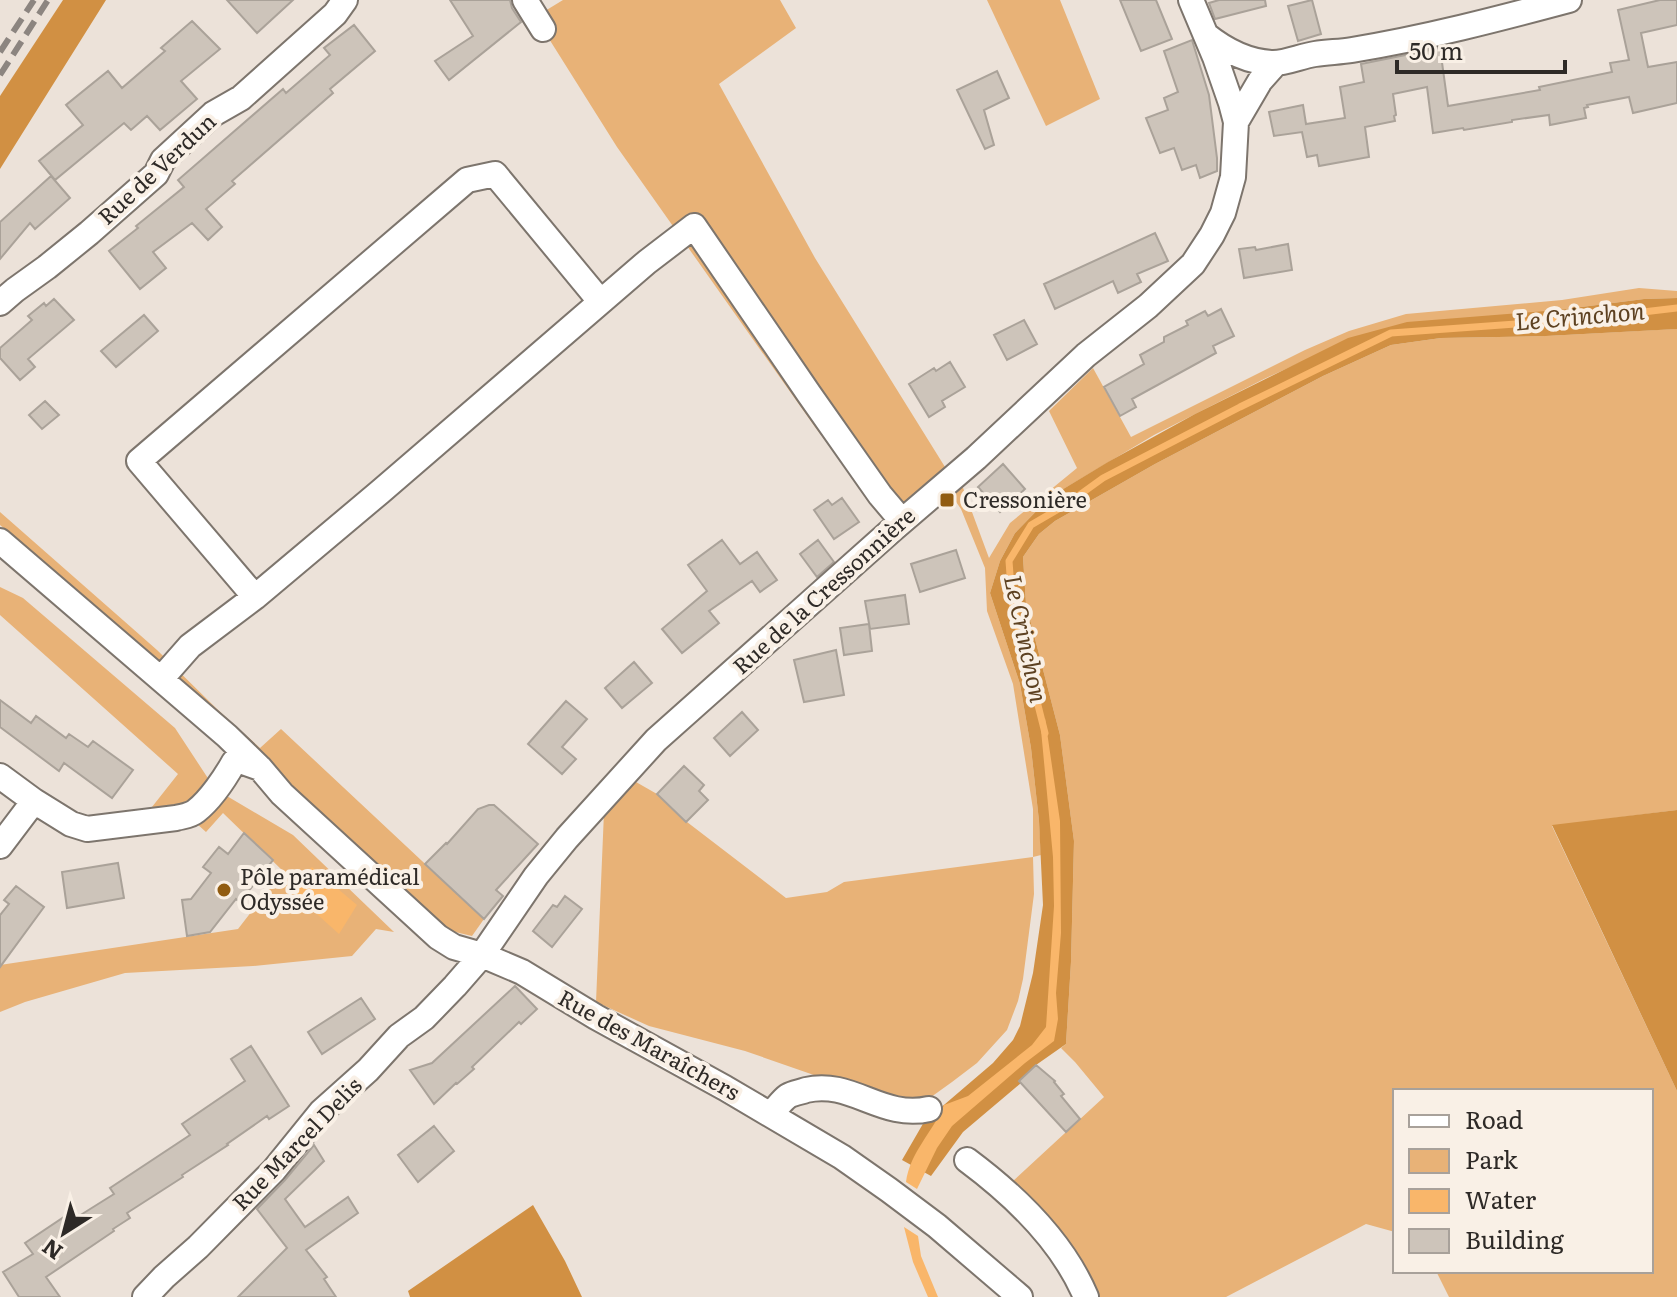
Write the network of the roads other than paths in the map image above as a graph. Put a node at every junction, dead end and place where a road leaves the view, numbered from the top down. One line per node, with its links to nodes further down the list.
1 (345, 0): 10 (street, Rue de Verdun)
2 (525, 0): 5 (street)
3 (1191, 0): 6 (street)
4 (1569, 0): 7 (street)
5 (543, 29)
6 (1206, 35): 7 (street); 8 (street)
7 (1276, 63): 8 (street)
8 (1236, 122): 11 (street, Rue de la Cressonnière)
9 (600, 301): 11 (street); 13 (street); 13 (street)
10 (0, 303)
11 (902, 521): 21 (street, Rue de la Cressonnière)
12 (0, 541): 14 (street, Rue des Maraîchers)
13 (255, 597): 14 (street)
14 (169, 687): 15 (street, Rue des Maraîchers); 16 (street, Rue des Maraîchers)
15 (260, 768): 16 (street); 18 (street, Rue des Maraîchers)
16 (229, 771): 18 (street, Rue des Maraîchers); 19 (street)
17 (0, 776): 19 (street)
18 (282, 794): 21 (street, Rue des Maraîchers)
19 (34, 801): 20 (street)
20 (0, 846)
21 (482, 955): 23 (street, Rue des Maraîchers); 25 (street, Rue Marcel Delis)
22 (929, 1109): 23 (street)
23 (771, 1114): 26 (street, Rue des Maraîchers)
24 (967, 1160): 27 (street)
25 (145, 1297)
26 (1020, 1297)
27 (1086, 1297)

